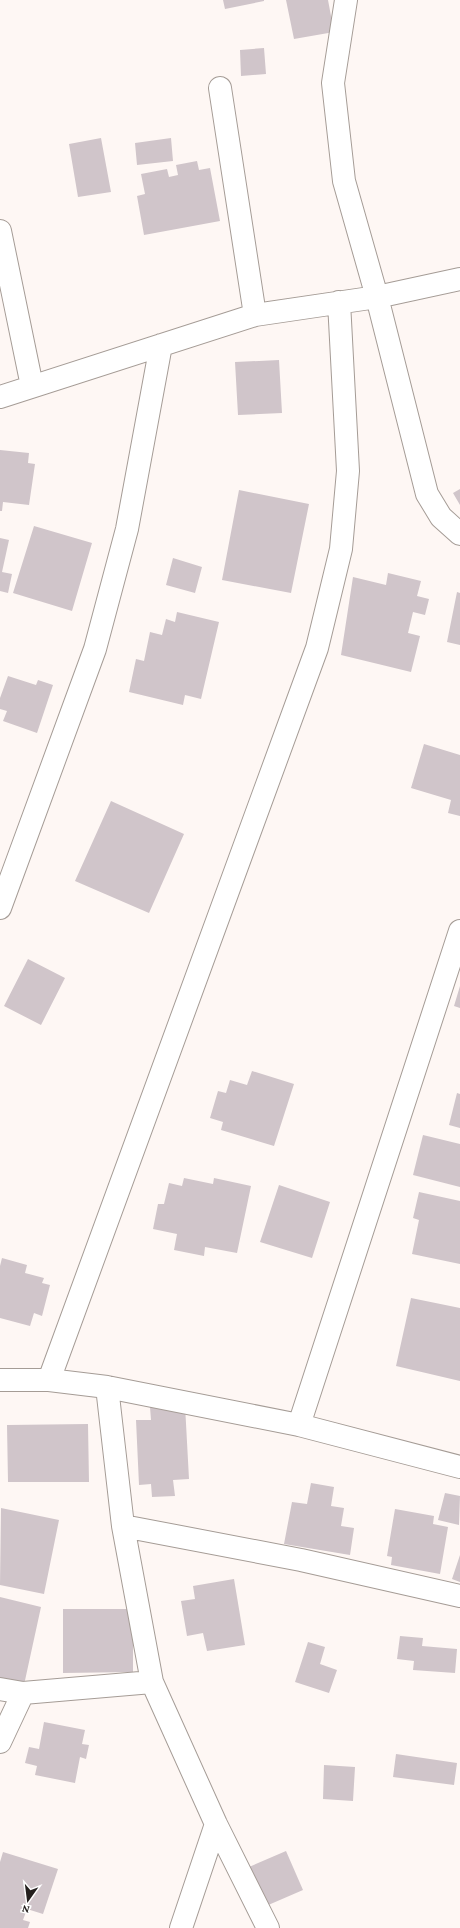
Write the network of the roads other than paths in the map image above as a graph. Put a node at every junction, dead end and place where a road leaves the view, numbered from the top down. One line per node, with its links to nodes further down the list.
1 (346, 0): 5 (street)
2 (220, 88): 7 (street)
3 (0, 231): 9 (street)
4 (460, 279): 5 (street)
5 (377, 297): 6 (street); 11 (street)
6 (339, 302): 7 (street); 15 (street)
7 (255, 314): 8 (street)
8 (161, 345): 9 (street); 12 (street)
9 (32, 386): 10 (street)
10 (0, 397)
11 (460, 534)
12 (0, 908)
13 (460, 931): 17 (street)
14 (0, 1380): 15 (street)
15 (49, 1380): 16 (street)
16 (107, 1387): 17 (street); 19 (street)
17 (299, 1425): 18 (street)
18 (460, 1467)
19 (124, 1526): 20 (street); 21 (street)
20 (460, 1596)
21 (152, 1682): 23 (street); 25 (street)
22 (0, 1689): 23 (street)
23 (23, 1693): 24 (street)
24 (0, 1742)
25 (216, 1824): 26 (street); 27 (street)
26 (181, 1928)
27 (268, 1928)

